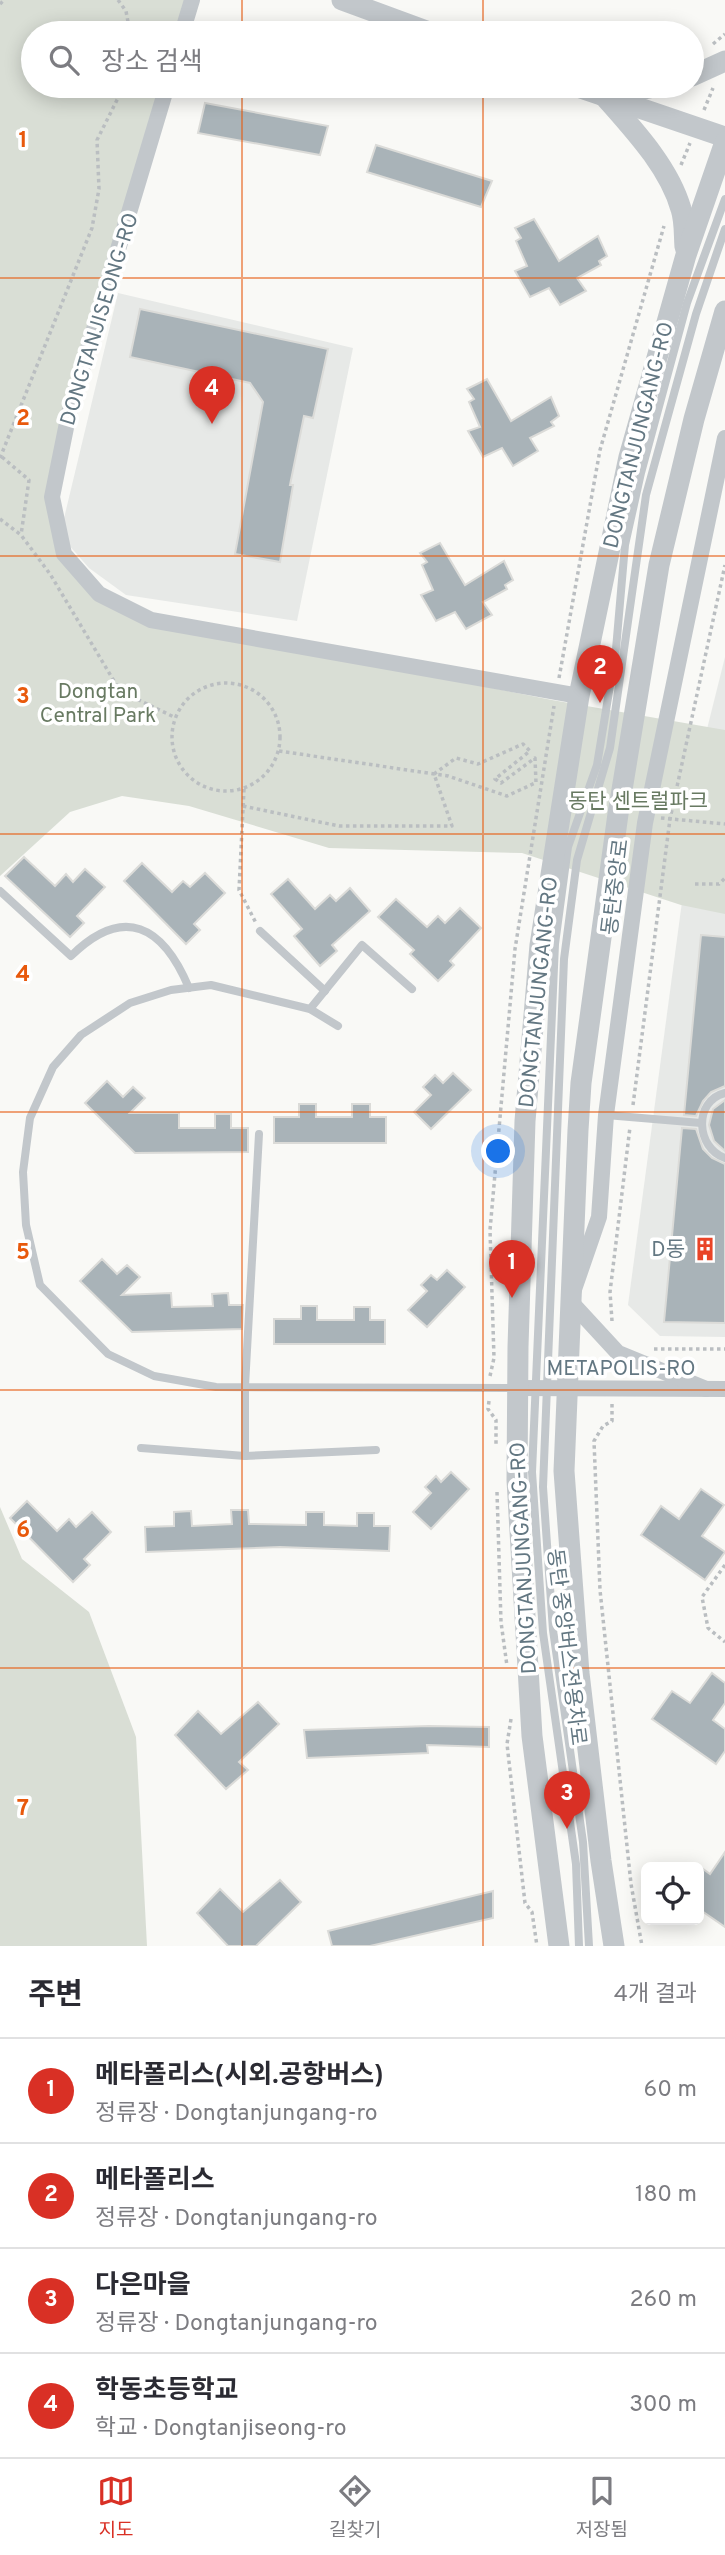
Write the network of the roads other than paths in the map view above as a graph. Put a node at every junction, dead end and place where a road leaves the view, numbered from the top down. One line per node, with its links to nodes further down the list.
1 (192, 0): 3 (street)
2 (342, 0): 4 (street)
3 (186, 21)
4 (399, 21)
5 (725, 61): 6 (street)
6 (704, 71)
7 (163, 98): 18 (street, DONGTANJISEONG-RO)
8 (606, 98): 14 (street)
9 (608, 98): 10 (street)
10 (725, 136)
11 (725, 142): 14 (street, DONGTANJUNGANG-RO)
12 (725, 199): 33 (lane, 동탄 중앙버스전용차로)
13 (725, 229): 33 (lane, 동탄 중앙버스전용차로)
14 (686, 255): 18 (street, DONGTANJUNGANG-RO)
15 (725, 311): 31 (street, DONGTANJUNGANG-RO)
16 (725, 438): 17 (street, 동탄중앙로)
17 (721, 468): 27 (street, 동탄중앙로)
18 (579, 696): 33 (street, DONGTANJUNGANG-RO)
19 (0, 891): 21 (lane)
20 (260, 931): 23 (lane)
21 (189, 988): 24 (lane); 32 (lane)
22 (412, 989): 23 (lane)
23 (325, 991): 24 (lane)
24 (310, 1009): 25 (lane)
25 (338, 1026)
26 (725, 1093): 28 (lane)
27 (606, 1115): 28 (lane); 31 (street, 동탄중앙로)
28 (701, 1123): 30 (lane)
29 (259, 1134): 32 (lane)
30 (725, 1158)
31 (570, 1301): 33 (street, DONGTANJUNGANG-RO); 34 (street)
32 (245, 1386): 33 (lane); 38 (lane)
33 (541, 1388): 34 (street, METAPOLIS-RO); 39 (street, DONGTANJUNGANG-RO); 40 (lane, 동탄 중앙버스전용차로); 41 (lane, 동탄 중앙버스전용차로); 42 (street, DONGTANJUNGANG-RO)
34 (706, 1389): 35 (street, METAPOLIS-RO)
35 (725, 1389)
36 (141, 1448): 38 (lane)
37 (376, 1450): 38 (lane)
38 (245, 1456)
39 (559, 1946)
40 (579, 1946)
41 (589, 1946)
42 (614, 1946)

